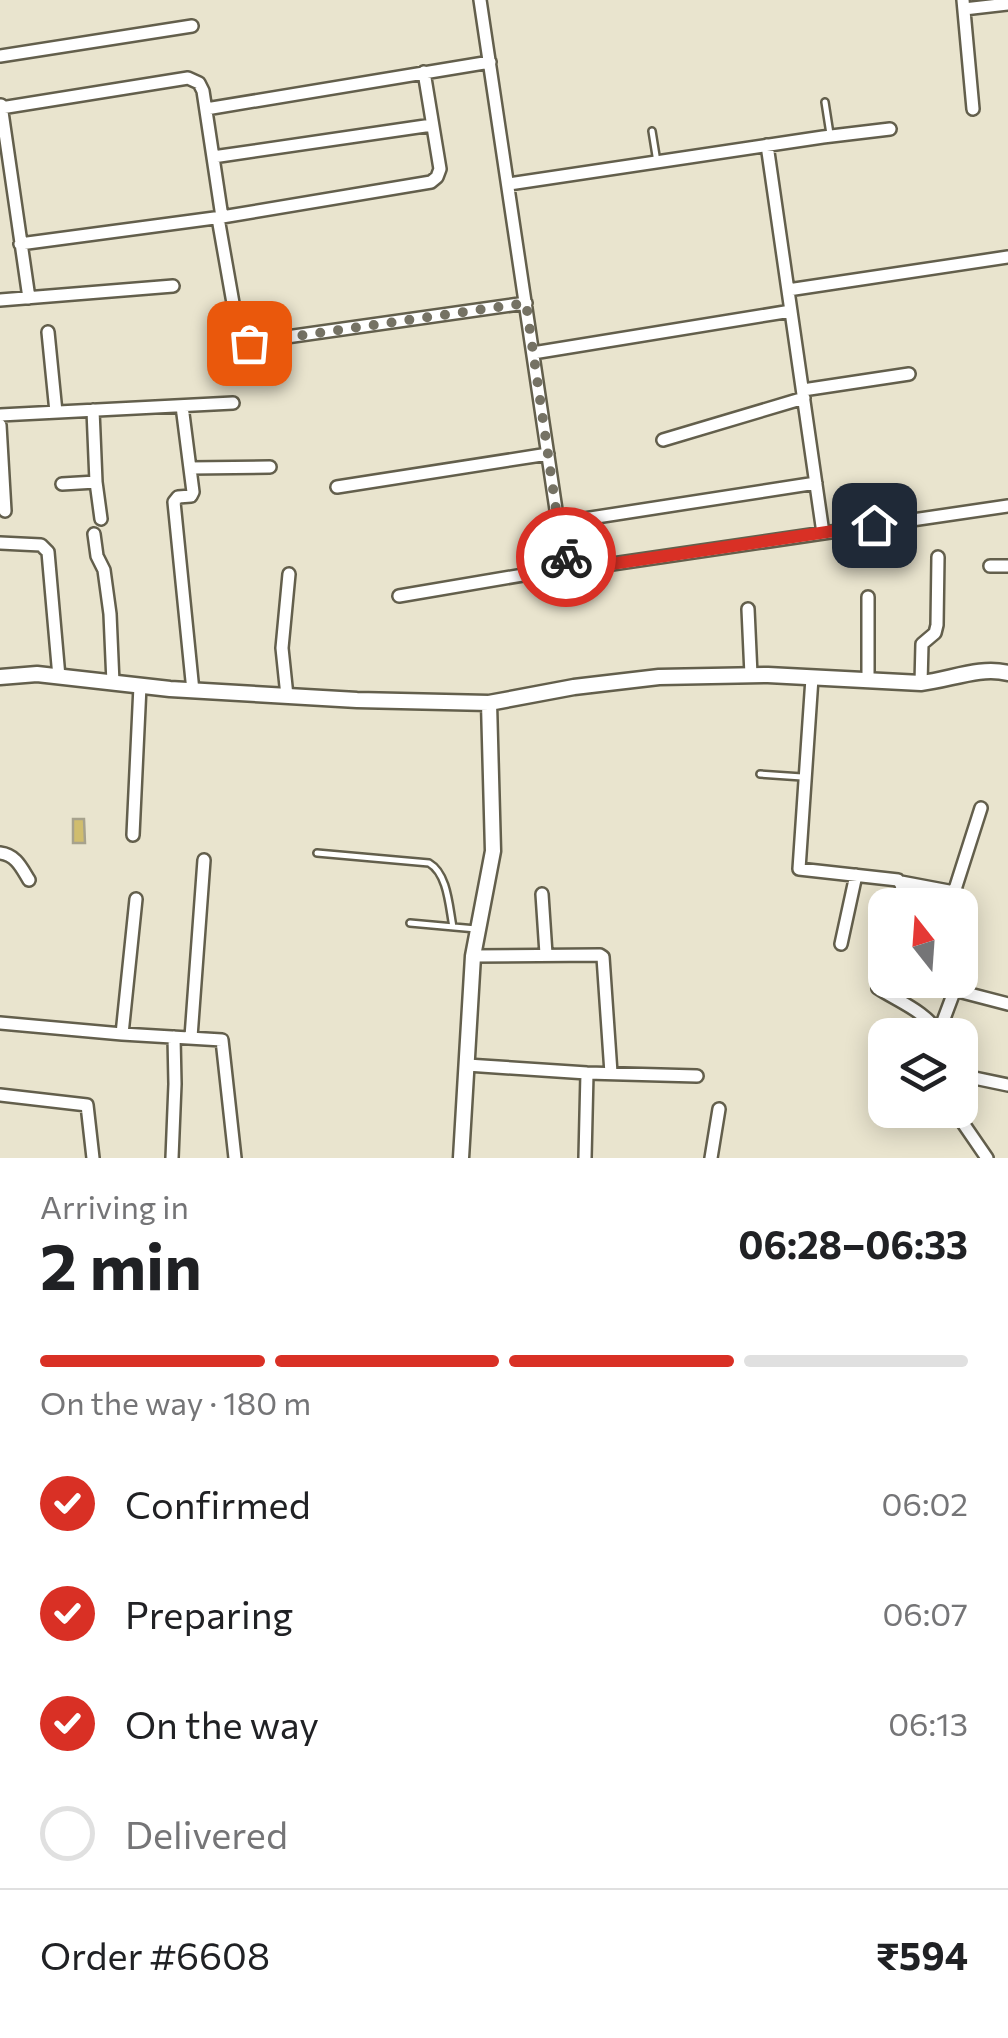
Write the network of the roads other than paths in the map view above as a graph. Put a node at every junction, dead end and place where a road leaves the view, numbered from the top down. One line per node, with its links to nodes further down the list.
1 (480, 0): 6 (street)
2 (964, 4): 3 (street); 12 (street)
3 (1008, 4)
4 (192, 26): 5 (street)
5 (0, 56)
6 (490, 62): 7 (street); 20 (street)
7 (424, 72): 11 (street); 13 (street)
8 (0, 101): 10 (street)
9 (825, 102): 16 (lane)
10 (1, 108): 11 (street); 22 (street)
11 (206, 109): 18 (street)
12 (973, 109)
13 (432, 125): 18 (street); 21 (street)
14 (652, 130): 19 (lane)
15 (890, 130): 16 (street)
16 (831, 136): 17 (street)
17 (767, 145): 19 (street); 25 (street)
18 (213, 157): 21 (street)
19 (657, 162): 20 (street)
20 (508, 184): 28 (street)
21 (220, 218): 22 (street); 28 (street)
22 (20, 244): 26 (street)
23 (1008, 257): 25 (street)
24 (173, 286): 26 (street)
25 (788, 290): 29 (street)
26 (29, 298): 27 (street)
27 (0, 300)
28 (526, 303): 31 (street)
29 (791, 311): 31 (street); 33 (street)
30 (48, 332): 37 (street)
31 (533, 353): 41 (street)
32 (910, 374): 33 (street)
33 (803, 394): 40 (street); 45 (street)
34 (233, 403): 35 (street)
35 (182, 406): 36 (street); 43 (street)
36 (92, 410): 37 (street); 44 (street)
37 (56, 412): 38 (street)
38 (0, 415)
39 (0, 426): 49 (street)
40 (663, 440)
41 (548, 454): 47 (street); 51 (street)
42 (270, 467): 43 (street)
43 (190, 468): 72 (street)
44 (96, 482): 46 (street); 50 (street)
45 (816, 482): 51 (street); 52 (street)
46 (62, 484)
47 (336, 487)
48 (1008, 506): 52 (street)
49 (5, 511)
50 (101, 519)
51 (558, 523): 58 (street)
52 (823, 532): 58 (street)
53 (94, 534): 69 (street)
54 (0, 543): 66 (street)
55 (938, 558): 70 (street)
56 (990, 566): 57 (street)
57 (1008, 566)
58 (570, 567): 60 (street)
59 (289, 574): 73 (street)
60 (398, 596)
61 (868, 597): 68 (street)
62 (748, 609): 64 (street)
63 (1008, 673): 70 (street)
64 (751, 676): 67 (street); 74 (street)
65 (0, 677): 66 (street)
66 (59, 677): 69 (street)
67 (812, 678): 68 (street); 76 (street)
68 (868, 680): 70 (street)
69 (113, 683): 71 (street)
70 (921, 683)
71 (140, 686): 72 (street); 78 (street)
72 (192, 691): 73 (street)
73 (286, 696): 74 (street)
74 (489, 703): 92 (street)
75 (760, 774): 76 (lane)
76 (804, 777): 82 (street)
77 (980, 808): 87 (street)
78 (133, 836)
79 (0, 853): 83 (street)
80 (317, 853): 91 (lane)
81 (204, 860): 103 (street)
82 (856, 876): 84 (street); 93 (street)
83 (29, 880)
84 (901, 882): 85 (street); 86 (street)
85 (902, 888)
86 (919, 888)
87 (955, 888)
88 (542, 894): 94 (street)
89 (136, 899): 101 (street)
90 (410, 924): 91 (lane)
91 (453, 927): 92 (lane)
92 (478, 929): 95 (street)
93 (841, 944)
94 (546, 954): 95 (street); 106 (street)
95 (473, 956): 104 (street)
96 (894, 998): 98 (street)
97 (1008, 1004): 99 (street)
98 (926, 1018)
99 (945, 1018)
100 (0, 1023): 101 (street)
101 (122, 1034): 102 (street)
102 (174, 1037): 103 (street); 114 (street)
103 (191, 1037): 115 (street)
104 (467, 1065): 105 (street); 116 (street)
105 (587, 1073): 106 (street); 117 (street)
106 (611, 1074): 107 (street)
107 (697, 1076)
108 (978, 1079): 109 (street)
109 (1008, 1085)
110 (0, 1095): 113 (street)
111 (719, 1110): 118 (street)
112 (966, 1128): 119 (street)
113 (93, 1158)
114 (172, 1158)
115 (235, 1158)
116 (462, 1158)
117 (585, 1158)
118 (711, 1158)
119 (987, 1158)

